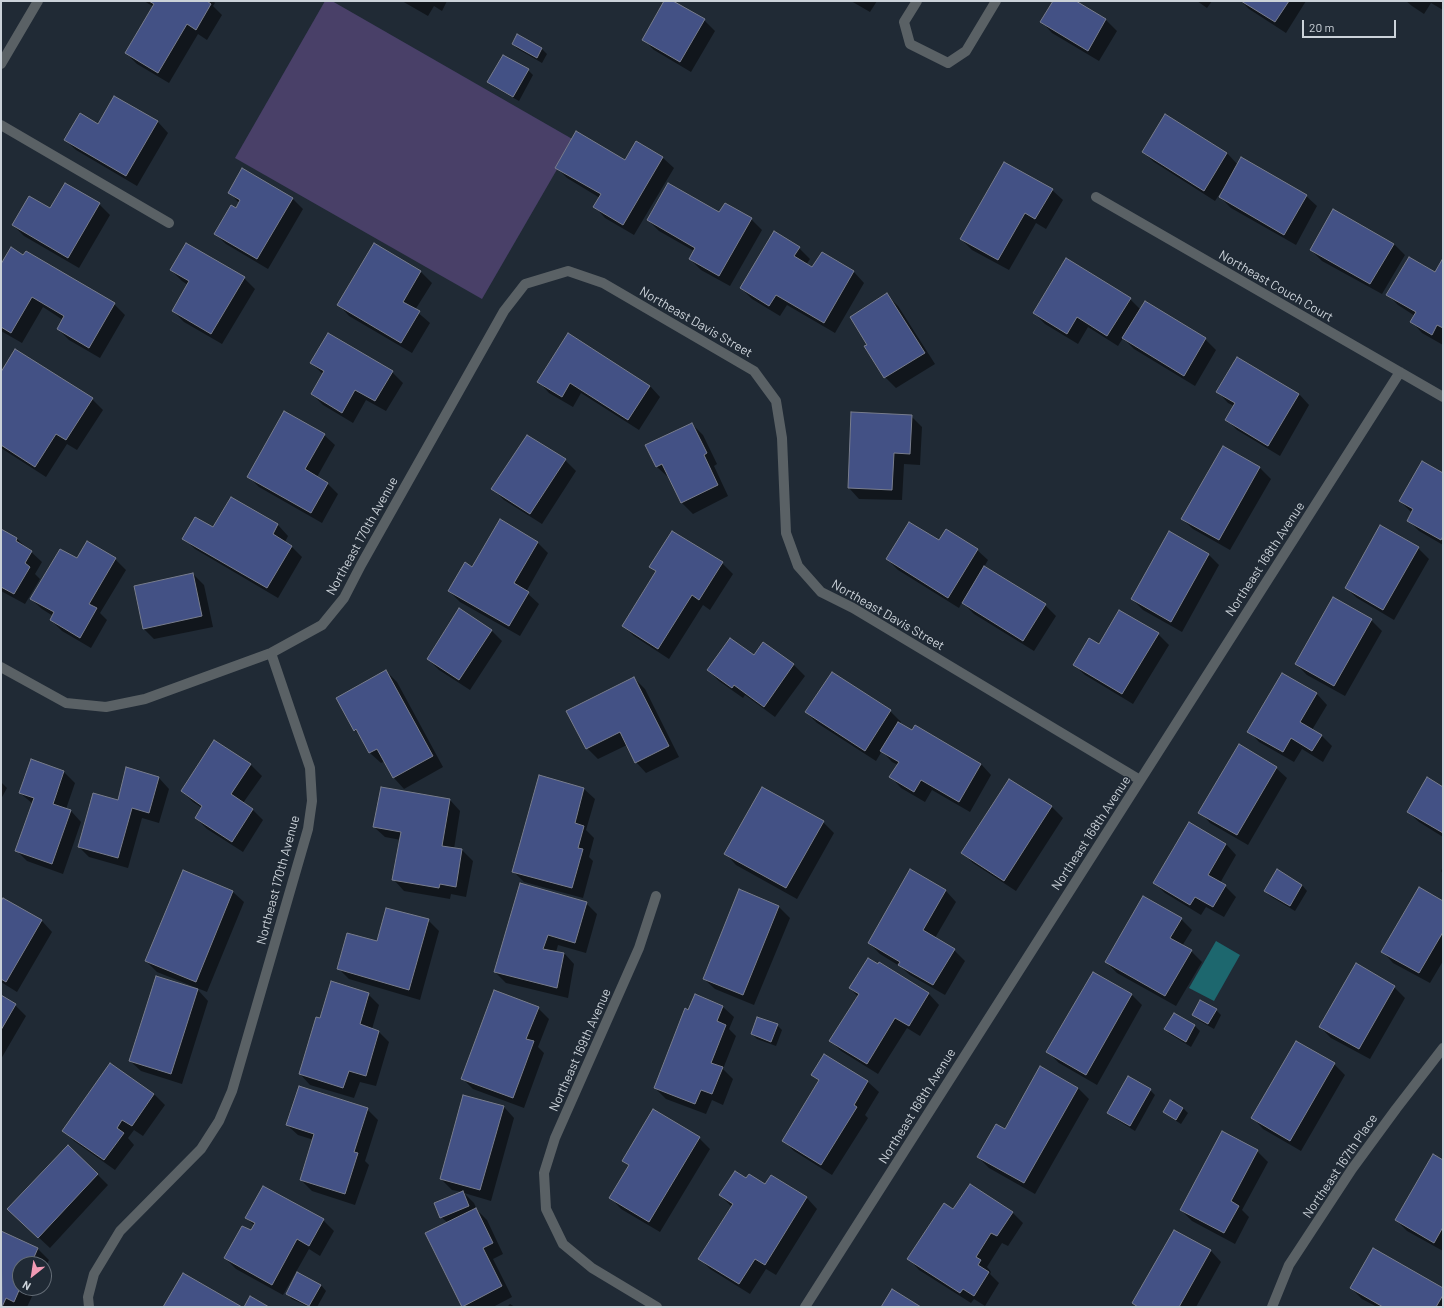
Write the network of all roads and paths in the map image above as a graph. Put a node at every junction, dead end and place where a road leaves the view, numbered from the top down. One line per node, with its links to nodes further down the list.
1 (38, 1): 4 (street)
2 (917, 1): 3 (street)
3 (996, 1)
4 (1, 64)
5 (1, 125): 7 (street)
6 (1096, 197): 9 (street, Northeast Couch Court)
7 (168, 223)
8 (525, 284): 11 (street, Northeast 170th Avenue); 13 (street, Northeast Davis Street)
9 (1400, 372): 10 (street, Northeast Couch Court); 13 (street, Northeast 168th Avenue)
10 (1443, 397)
11 (271, 653): 12 (street); 16 (street, Northeast 170th Avenue)
12 (1, 667)
13 (1140, 780): 18 (street, Northeast 168th Avenue)
14 (656, 896): 17 (street, Northeast 169th Avenue)
15 (1443, 1048): 19 (street, Northeast 167th Place)
16 (90, 1307)
17 (657, 1307)
18 (805, 1307)
19 (1272, 1307)

